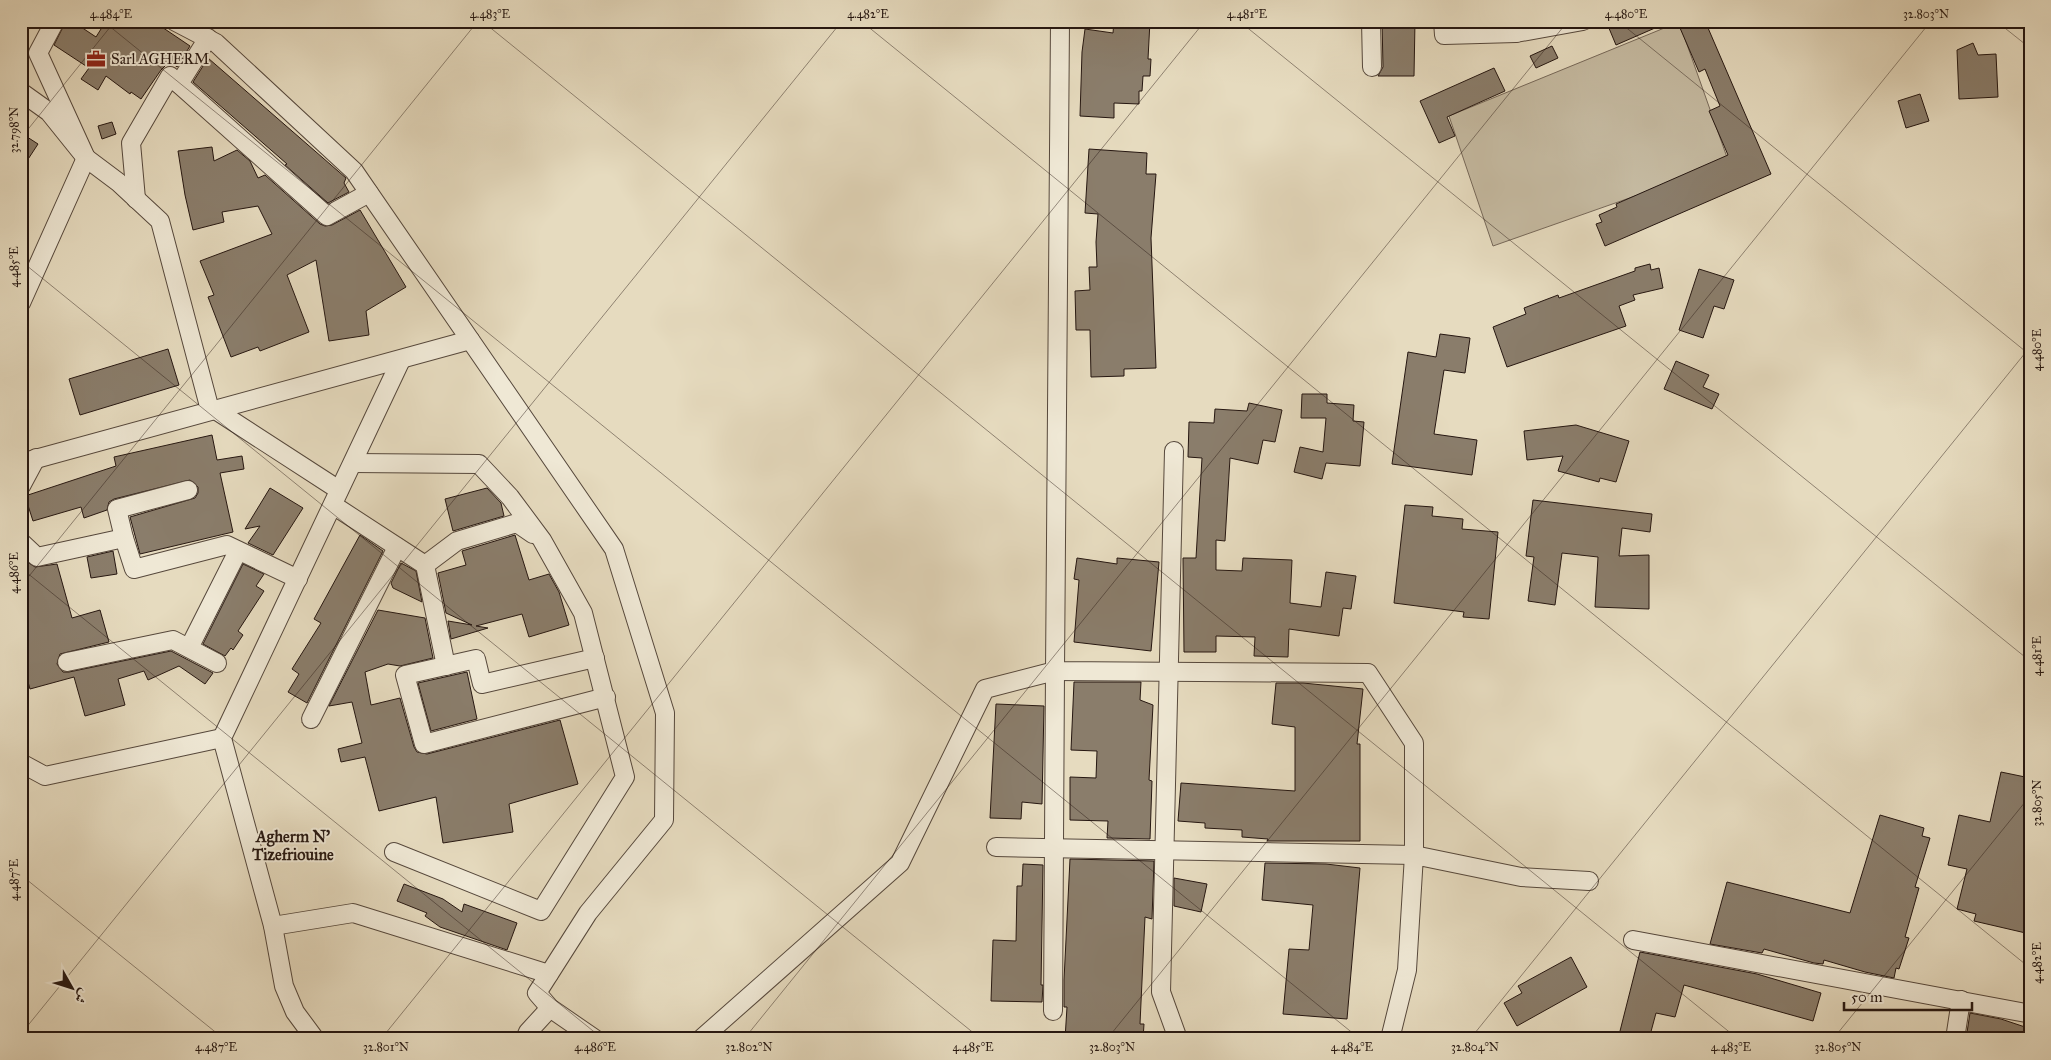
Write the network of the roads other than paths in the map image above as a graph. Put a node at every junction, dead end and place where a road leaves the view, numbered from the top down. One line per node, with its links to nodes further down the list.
1 (55, 21): 12 (street)
2 (174, 21): 8 (street)
3 (1060, 21): 37 (street)
4 (1371, 21): 9 (street)
5 (1443, 21): 7 (street)
6 (1583, 21): 7 (street)
7 (1517, 27)
8 (208, 38): 10 (street); 13 (street)
9 (1372, 67)
10 (179, 84): 13 (street); 14 (street)
11 (21, 92): 12 (street)
12 (86, 158): 14 (street); 15 (street)
13 (369, 193): 16 (street)
14 (136, 199): 18 (street)
15 (21, 303)
16 (470, 340): 17 (street); 51 (street)
17 (401, 360): 18 (street); 21 (street)
18 (212, 409): 20 (street); 24 (street)
19 (1174, 451): 38 (street)
20 (29, 460): 22 (street)
21 (352, 463): 24 (street); 26 (street)
22 (21, 486)
23 (188, 490): 25 (street)
24 (336, 498): 28 (street); 31 (street)
25 (124, 538): 27 (street); 29 (street)
26 (542, 540): 30 (street); 33 (street)
27 (21, 542)
28 (398, 547): 30 (street); 40 (street)
29 (238, 551): 31 (street); 32 (street)
30 (425, 565): 36 (street)
31 (298, 579): 41 (street)
32 (189, 648): 34 (street); 35 (street)
33 (595, 658): 36 (street); 39 (street)
34 (67, 662)
35 (217, 663)
36 (446, 666): 39 (street)
37 (1055, 670): 38 (street); 44 (street); 59 (street)
38 (1169, 672): 45 (street); 47 (street)
39 (606, 697): 46 (street)
40 (311, 719)
41 (222, 738): 42 (street); 49 (street)
42 (21, 763)
43 (996, 847): 44 (street)
44 (1053, 848): 45 (street); 54 (street)
45 (1165, 850): 47 (street); 60 (street)
46 (394, 852)
47 (1414, 855): 48 (street); 61 (street)
48 (1589, 881)
49 (273, 926): 51 (street); 56 (street)
50 (1633, 940): 52 (street)
51 (549, 974): 53 (street)
52 (1961, 1000): 55 (street); 62 (street)
53 (550, 1008): 57 (street); 58 (street)
54 (1052, 1011)
55 (2026, 1013)
56 (315, 1039)
57 (525, 1039)
58 (595, 1039)
59 (701, 1039)
60 (1178, 1039)
61 (1390, 1039)
62 (1954, 1039)

